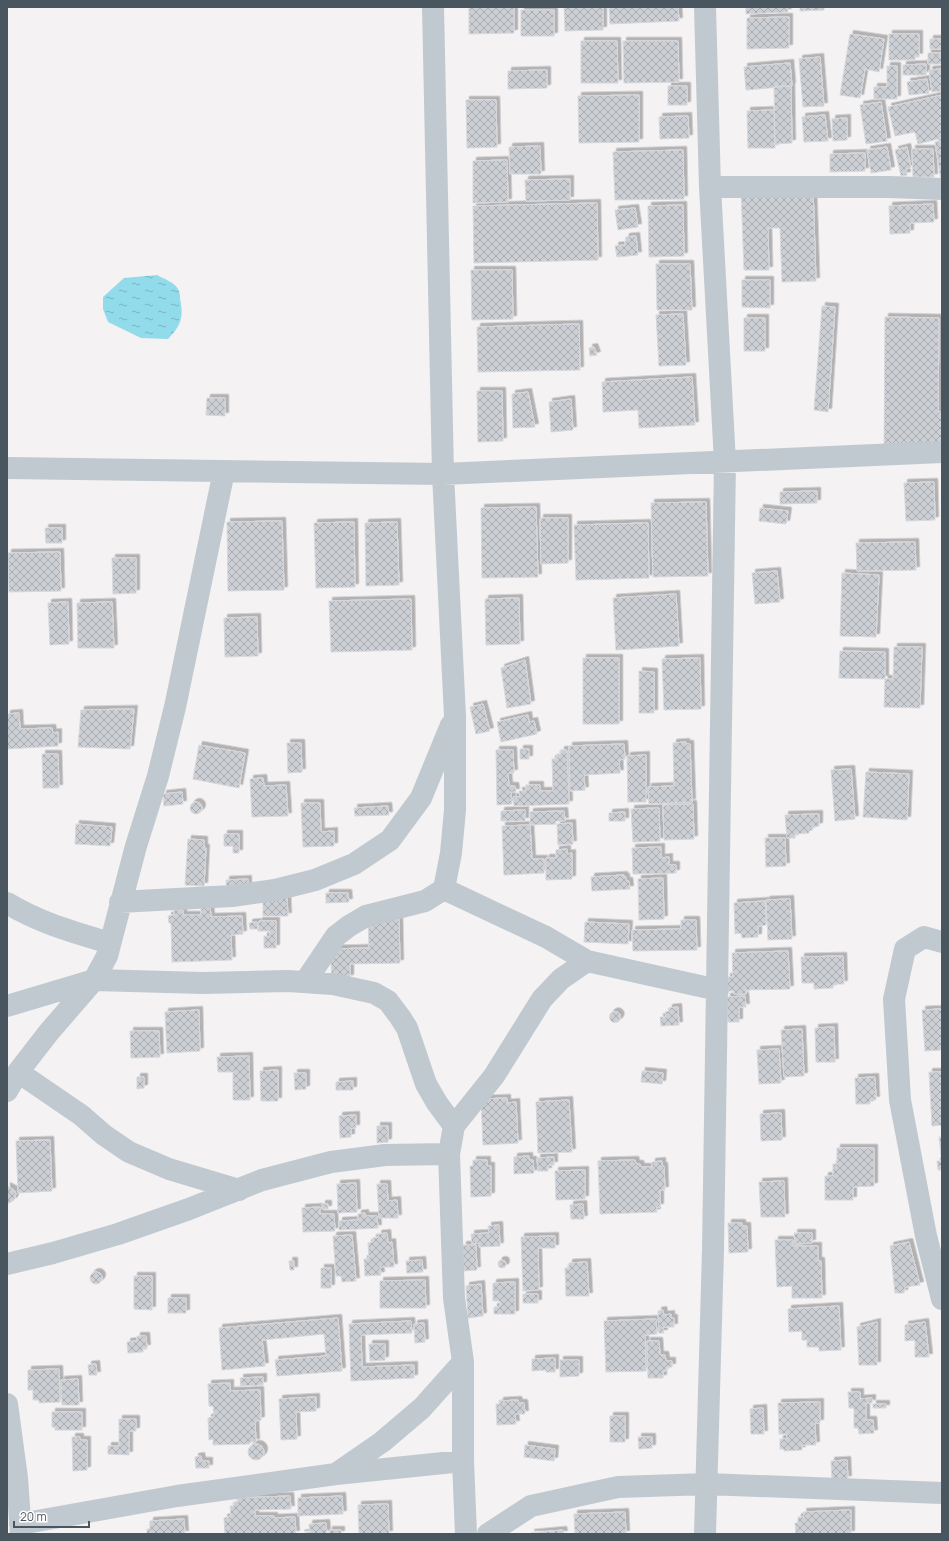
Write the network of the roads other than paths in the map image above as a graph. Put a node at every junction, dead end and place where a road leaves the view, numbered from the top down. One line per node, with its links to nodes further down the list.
1 (433, 7): 9 (street)
2 (705, 7): 3 (street)
3 (710, 187): 4 (street); 6 (street)
4 (942, 189)
5 (942, 452): 6 (street)
6 (725, 462): 9 (street); 19 (street)
7 (7, 468): 8 (street)
8 (224, 471): 9 (street); 12 (street)
9 (443, 474): 10 (street)
10 (455, 716): 11 (street); 12 (street)
11 (444, 889): 16 (street); 18 (street)
12 (120, 902): 14 (street)
13 (7, 903): 14 (street)
14 (110, 942): 17 (street)
15 (942, 942): 27 (street)
16 (587, 961): 19 (street); 23 (street)
17 (94, 980): 18 (street); 20 (street); 21 (street)
18 (305, 982): 23 (street)
19 (718, 990): 32 (street)
20 (7, 1006)
21 (18, 1072): 22 (street); 25 (street)
22 (7, 1091)
23 (454, 1126): 24 (street)
24 (450, 1154): 25 (street); 28 (street)
25 (239, 1190): 26 (street)
26 (7, 1264)
27 (942, 1299)
28 (463, 1362): 30 (street); 31 (street)
29 (7, 1404): 34 (street)
30 (464, 1461): 31 (street); 35 (street)
31 (336, 1474): 34 (street)
32 (707, 1484): 33 (street); 36 (street); 37 (street)
33 (942, 1493)
34 (20, 1529)
35 (466, 1534)
36 (488, 1534)
37 (705, 1534)

